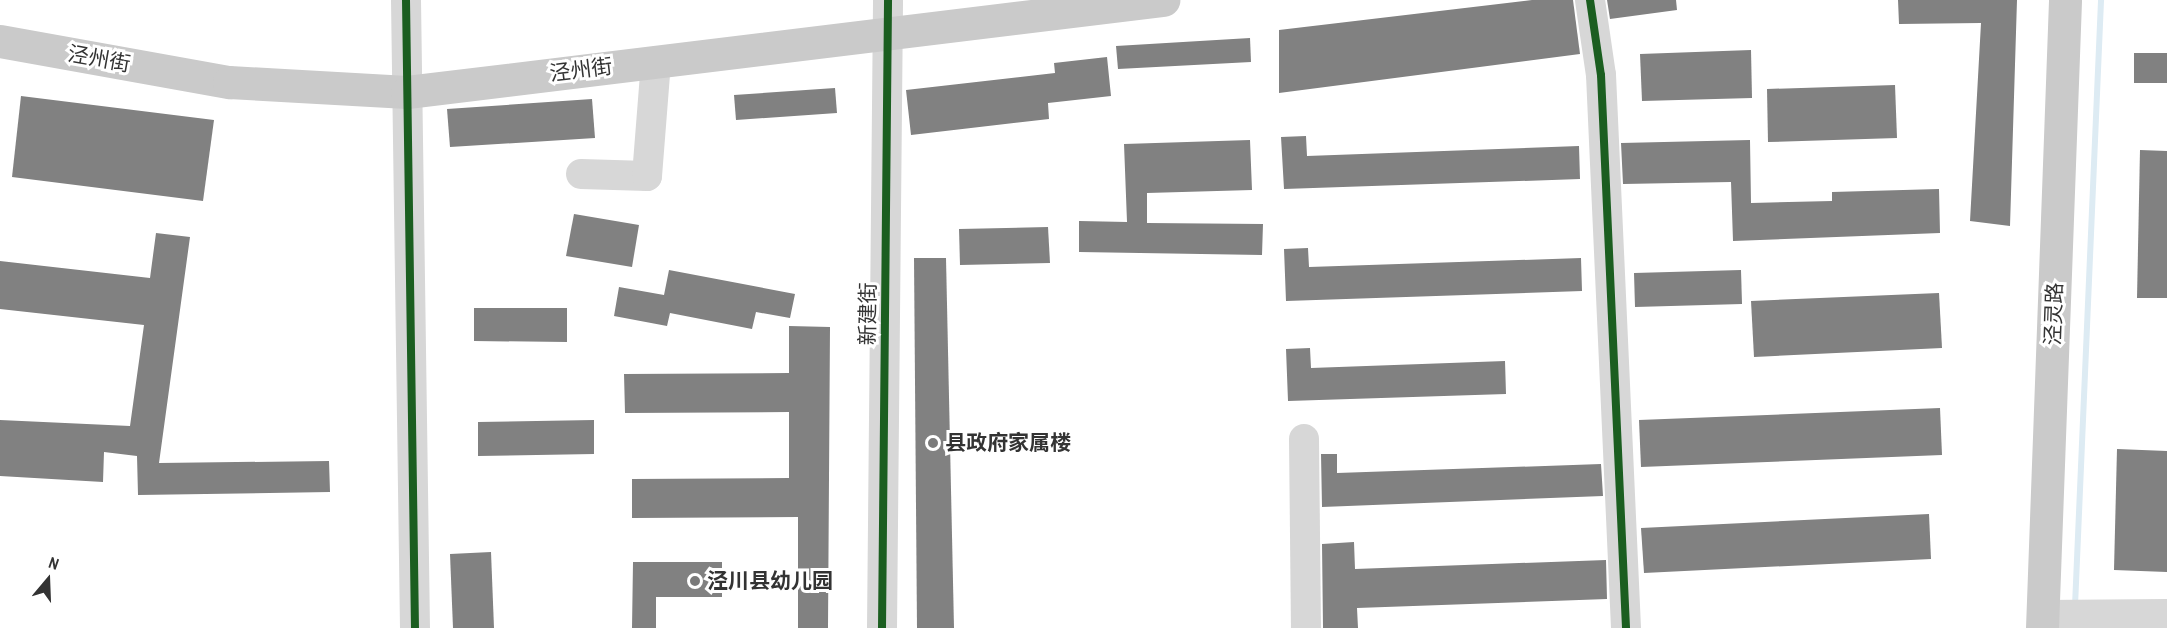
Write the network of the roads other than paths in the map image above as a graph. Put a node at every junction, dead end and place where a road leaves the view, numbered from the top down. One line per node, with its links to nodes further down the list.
1 (406, 0): 10 (street)
2 (975, 0): 6 (main road, 泾州街)
3 (1163, 0): 6 (main road, 泾州街)
4 (1590, 0): 18 (street)
5 (2065, 0): 14 (main road, 泾灵路)
6 (889, 15): 9 (main road, 泾州街); 10 (main road, 泾州街); 16 (street, 新建街)
7 (0, 20): 10 (main road, 泾州街)
8 (0, 41): 10 (main road, 泾州街)
9 (656, 61): 10 (main road, 泾州街); 11 (street)
10 (407, 81): 15 (street)
11 (581, 174)
12 (1304, 439): 17 (street)
13 (2167, 614): 14 (street)
14 (2059, 618)
15 (415, 628)
16 (882, 628)
17 (1306, 628)
18 (1626, 628)

